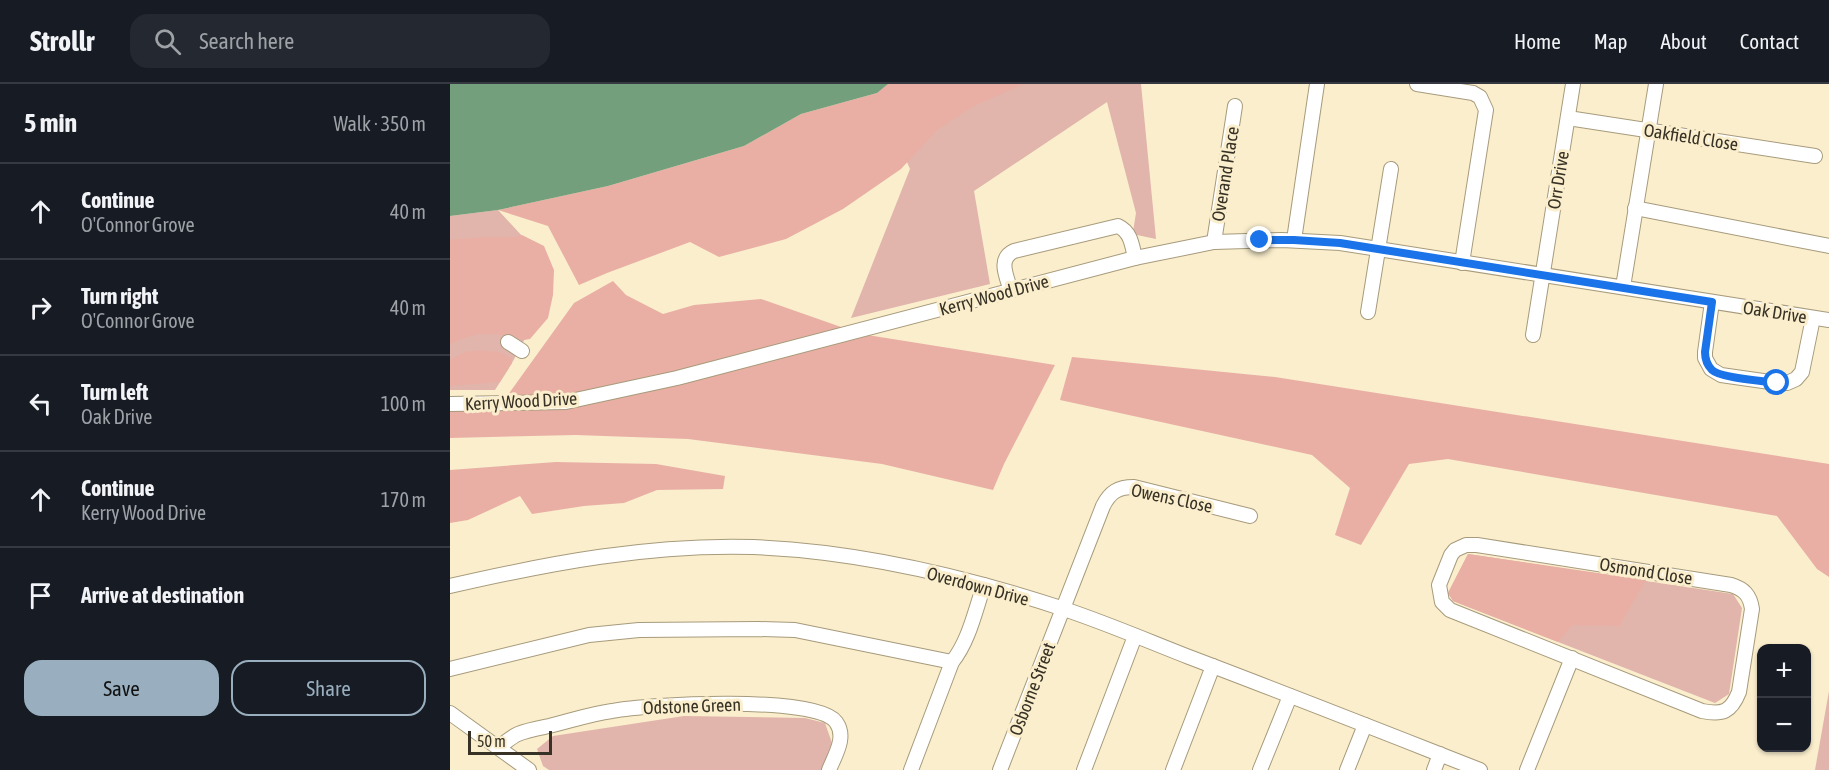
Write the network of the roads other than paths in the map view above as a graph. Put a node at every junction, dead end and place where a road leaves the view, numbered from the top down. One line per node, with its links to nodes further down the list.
1 (1317, 84): 11 (street)
2 (1417, 84): 16 (street)
3 (1573, 84): 6 (street, Orr Drive)
4 (1656, 84): 7 (street)
5 (1235, 106): 12 (street, Overand Place)
6 (1568, 118): 7 (street, Oakfield Close); 17 (street, Orr Drive)
7 (1648, 130): 8 (street, Oakfield Close); 10 (street)
8 (1815, 156)
9 (1391, 169): 14 (street)
10 (1635, 208): 13 (street); 18 (street)
11 (1294, 240): 12 (street, Kerry Wood Drive); 14 (street, Kerry Wood Drive)
12 (1214, 242): 15 (street, Kerry Wood Drive)
13 (1829, 246)
14 (1378, 249): 16 (street, Kerry Wood Drive); 21 (street)
15 (1135, 258): 19 (street, Kerry Wood Drive); 19 (street)
16 (1462, 262): 17 (street, Kerry Wood Drive)
17 (1542, 276): 18 (street, Oak Drive); 24 (street, Orr Drive)
18 (1623, 287): 20 (street, Oak Drive)
19 (1011, 291): 27 (street, Kerry Wood Drive)
20 (1712, 302): 22 (street, Oak Drive); 22 (street)
21 (1368, 312)
22 (1813, 318): 23 (street, Oak Drive)
23 (1829, 321)
24 (1533, 335)
25 (508, 342): 26 (street)
26 (522, 351)
27 (450, 404)
28 (1250, 516): 31 (street, Owens Close)
29 (984, 585): 30 (street, Overdown Drive); 31 (street, Overdown Drive); 34 (street)
30 (450, 586)
31 (1063, 609): 32 (street, Overdown Drive); 45 (street, Osborne Street)
32 (1135, 636): 35 (street, Overdown Drive); 46 (street)
33 (1572, 658): 33 (street, Osmond Close); 52 (street)
34 (952, 662): 36 (street); 44 (street)
35 (1213, 666): 37 (street, Overdown Drive); 47 (street)
36 (450, 669)
37 (1290, 696): 39 (street, Overdown Drive); 48 (street)
38 (450, 713): 40 (street)
39 (1365, 725): 41 (street, Overdown Drive); 49 (street)
40 (499, 747): 42 (street); 43 (street, Odstone Green)
41 (1440, 754): 50 (street); 51 (street, Overdown Drive)
42 (529, 770)
43 (830, 770)
44 (911, 770)
45 (1000, 770)
46 (1084, 770)
47 (1173, 770)
48 (1260, 770)
49 (1347, 770)
50 (1434, 770)
51 (1480, 770)
52 (1527, 770)

